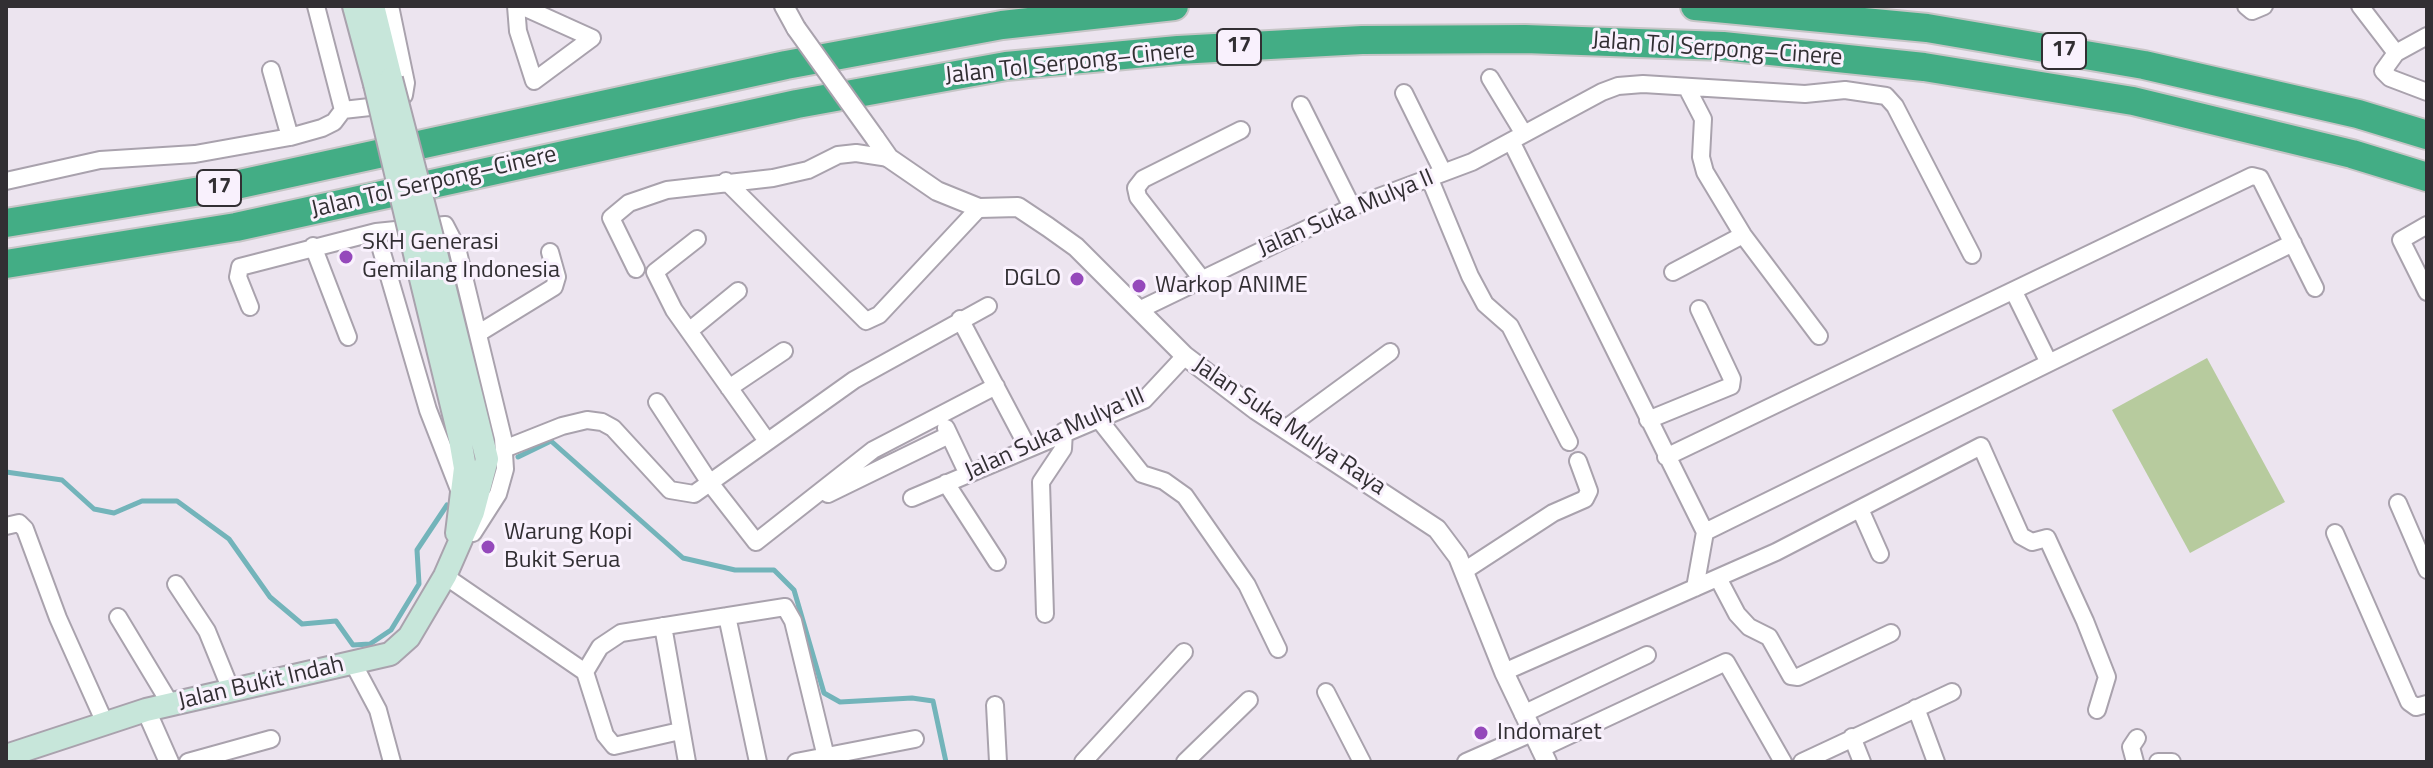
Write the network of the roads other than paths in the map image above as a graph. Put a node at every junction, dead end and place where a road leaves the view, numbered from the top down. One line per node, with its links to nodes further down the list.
1 (316, 6): 21 (street)
2 (354, 6): 16 (main road, Jalan Bukit Indah)
3 (373, 6): 16 (main road, Jalan Bukit Indah)
4 (390, 6): 21 (street)
5 (518, 6): 5 (street)
6 (784, 6): 26 (street, Jalan Suka Mulya Raya, bridge)
7 (1174, 6): 33 (highway, Jalan Tol Serpong–Cinere / 17)
8 (1695, 6): 23 (highway, Jalan Tol Serpong–Cinere / 17)
9 (2246, 6): 10 (street)
10 (2264, 6)
11 (2360, 6): 13 (street)
12 (2427, 36): 13 (street)
13 (2396, 53): 18 (street)
14 (271, 70): 24 (street)
15 (1490, 78): 25 (street)
16 (383, 82): 41 (main road, Jalan Bukit Indah, bridge)
17 (1687, 88): 25 (street, Jalan Suka Mulya II); 36 (street); 42 (street, Jalan Suka Mulya II)
18 (2427, 92)
19 (1404, 93): 27 (street)
20 (1301, 105): 31 (street)
21 (343, 110): 24 (street)
22 (1241, 130): 46 (street)
23 (2427, 135)
24 (290, 137): 29 (street)
25 (1518, 138): 27 (street, Jalan Suka Mulya II); 69 (street)
26 (889, 158): 30 (street); 32 (street, Jalan Suka Mulya Raya)
27 (1436, 175): 31 (street, Jalan Suka Mulya II); 75 (street)
28 (2427, 177): 43 (highway, Jalan Tol Serpong–Cinere / 17)
29 (6, 181)
30 (726, 181): 32 (street); 44 (street)
31 (1352, 207): 46 (street, Jalan Suka Mulya II)
32 (979, 208): 54 (street, Jalan Suka Mulya Raya)
33 (6, 223)
34 (2427, 225): 50 (street)
35 (376, 232): 39 (street); 57 (street); 82 (street)
36 (1743, 235): 45 (street); 58 (street)
37 (697, 239): 56 (street)
38 (2293, 243): 47 (street); 49 (street); 63 (street)
39 (313, 246): 52 (street); 59 (street)
40 (550, 252): 57 (street)
41 (426, 253): 82 (main road, Jalan Bukit Indah); 90 (main road, Jalan Bukit Indah)
42 (1972, 255)
43 (6, 264)
44 (636, 269)
45 (1673, 272)
46 (1201, 278): 54 (street, Jalan Suka Mulya II)
47 (2315, 288)
48 (738, 291): 56 (street)
49 (2014, 292): 63 (street); 77 (street)
50 (2427, 292)
51 (988, 306): 55 (street)
52 (250, 307)
53 (1699, 309): 69 (street)
54 (1139, 310): 62 (street, Jalan Suka Mulya Raya)
55 (960, 319): 64 (street); 74 (street)
56 (689, 331): 65 (street)
57 (479, 333): 76 (street)
58 (1819, 336)
59 (348, 337)
60 (784, 351): 65 (street)
61 (1390, 352): 70 (street)
62 (1185, 356): 68 (street, Jalan Suka Mulya III); 70 (street, Jalan Suka Mulya Raya)
63 (2048, 361): 88 (street)
64 (996, 386): 67 (street); 73 (street)
65 (729, 388): 74 (street)
66 (657, 402): 80 (street)
67 (940, 415): 72 (street); 85 (street)
68 (1097, 417): 71 (street, Jalan Suka Mulya III); 104 (street)
69 (1648, 420): 77 (street)
70 (1285, 429): 94 (street, Jalan Suka Mulya Raya)
71 (1064, 431): 81 (street, Jalan Suka Mulya III); 99 (street)
72 (949, 435): 79 (street); 85 (street)
73 (1024, 440)
74 (767, 441): 80 (street)
75 (1569, 442)
76 (504, 449): 80 (street); 95 (street)
77 (1666, 457): 88 (street)
78 (1578, 461): 94 (street)
79 (964, 466)
80 (710, 483): 85 (street)
81 (946, 483): 83 (street, Jalan Suka Mulya III); 92 (street)
82 (460, 494): 90 (main road, Jalan Bukit Indah)
83 (912, 498)
84 (2398, 503): 93 (street)
85 (798, 509)
86 (1860, 509): 91 (street); 96 (street); 119 (street)
87 (6, 526): 121 (street)
88 (1705, 532): 98 (street)
89 (2335, 533): 114 (street)
90 (457, 542): 95 (main road, Jalan Bukit Indah)
91 (1880, 554)
92 (997, 562)
93 (2427, 570)
94 (1464, 571): 109 (street, Jalan Suka Mulya Raya)
95 (445, 576): 107 (main road, Jalan Bukit Indah); 108 (street)
96 (1718, 578): 98 (street); 103 (street)
97 (176, 584): 110 (street)
98 (1695, 588): 109 (street)
99 (1045, 614)
100 (727, 616): 102 (street); 129 (street); 134 (street)
101 (118, 617): 115 (street)
102 (663, 626): 108 (street); 122 (street)
103 (1891, 633)
104 (1278, 649)
105 (1184, 652): 137 (street)
106 (1647, 655): 120 (street)
107 (353, 663): 110 (main road, Jalan Bukit Indah); 132 (street)
108 (585, 672): 122 (street)
109 (1504, 672): 120 (street, Jalan Suka Mulya Raya)
110 (231, 690): 115 (main road, Jalan Bukit Indah)
111 (1326, 692): 139 (street)
112 (1952, 692): 117 (street)
113 (1249, 700): 138 (street)
114 (2427, 704)
115 (171, 705): 118 (main road, Jalan Bukit Indah)
116 (995, 705): 136 (street)
117 (1916, 708): 123 (street); 144 (street)
118 (146, 710): 121 (main road, Jalan Bukit Indah); 130 (street)
119 (2097, 710)
120 (1523, 714): 127 (street, Jalan Suka Mulya Raya)
121 (105, 723): 128 (main road, Jalan Bukit Indah)
122 (680, 731): 133 (street)
123 (1852, 737): 142 (street); 143 (street)
124 (2137, 738): 145 (street)
125 (271, 739): 131 (street)
126 (915, 739): 129 (street)
127 (1540, 748): 140 (street); 141 (street)
128 (6, 756)
129 (826, 757): 135 (street)
130 (169, 762)
131 (188, 762)
132 (392, 762)
133 (687, 762)
134 (758, 762)
135 (796, 762)
136 (998, 762)
137 (1083, 762)
138 (1185, 762)
139 (1362, 762)
140 (1466, 762)
141 (1783, 762)
142 (1802, 762)
143 (1862, 762)
144 (1936, 762)
145 (2135, 762)
146 (2158, 762): 147 (street)
147 (2172, 762)

